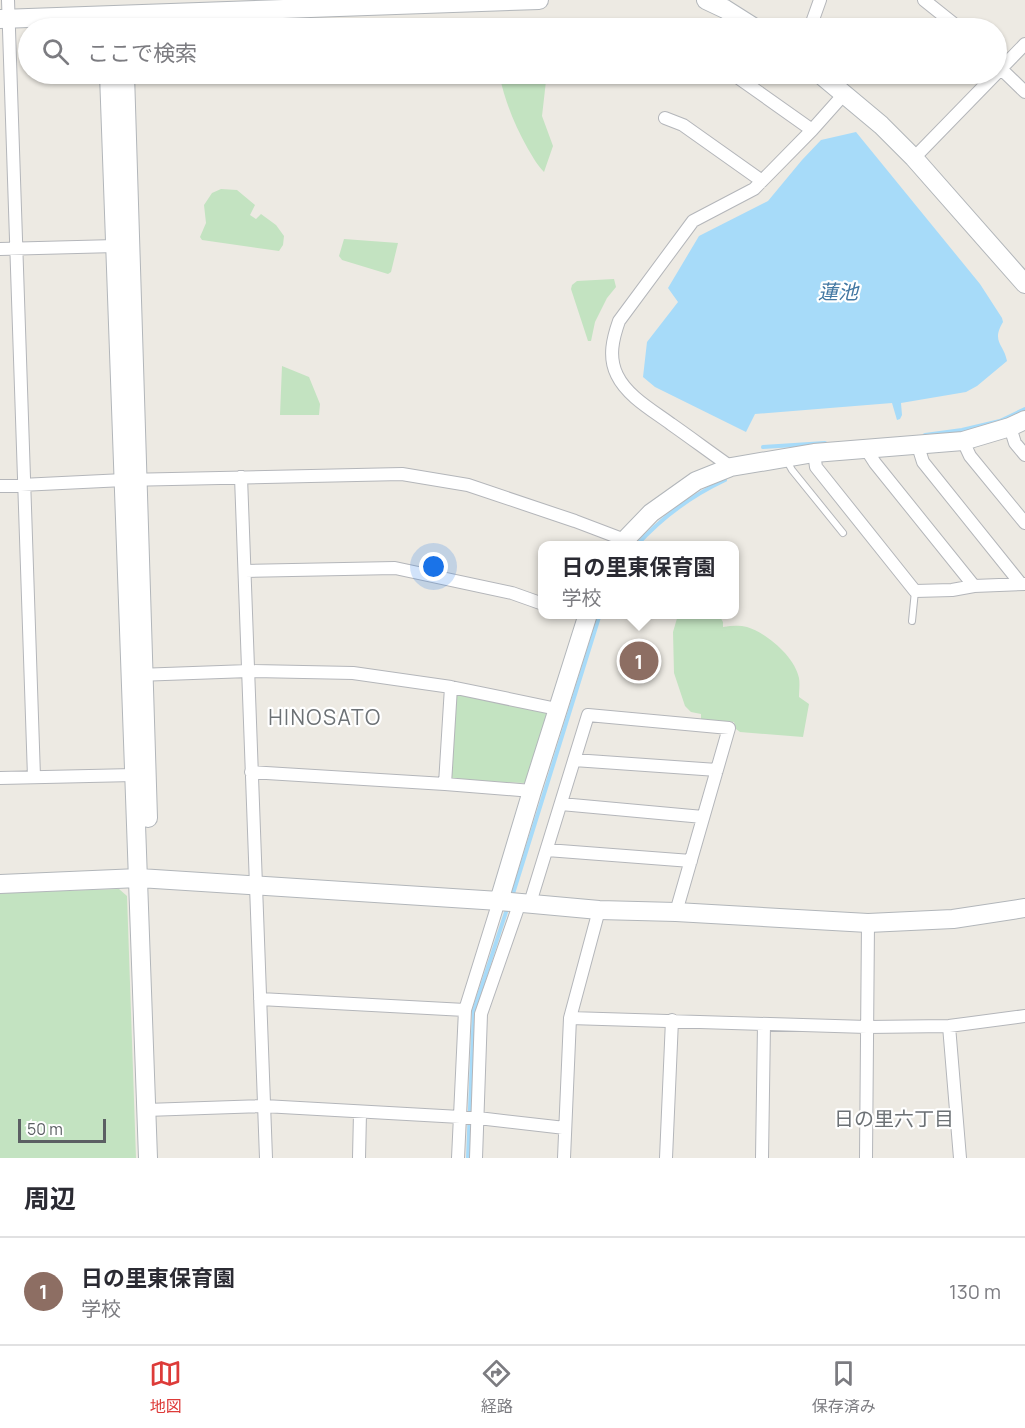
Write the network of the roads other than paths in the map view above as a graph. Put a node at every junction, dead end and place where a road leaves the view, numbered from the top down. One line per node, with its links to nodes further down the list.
1 (8, 0): 13 (street)
2 (539, 0): 6 (street)
3 (706, 0): 10 (street)
4 (820, 0): 11 (street)
5 (924, 0): 12 (street)
6 (321, 4): 7 (street)
7 (255, 5): 8 (street)
8 (115, 15): 9 (street)
9 (32, 18)
10 (739, 18)
11 (814, 18)
12 (946, 18)
13 (4, 19): 29 (street)
14 (1025, 44): 15 (street)
15 (1007, 60)
16 (1007, 75): 22 (street)
17 (109, 84): 28 (street)
18 (125, 84): 41 (street)
19 (746, 84): 25 (street)
20 (833, 84): 23 (street)
21 (983, 84): 26 (street)
22 (1025, 92)
23 (845, 93): 25 (street); 26 (street)
24 (665, 118): 27 (street)
25 (812, 130): 27 (street)
26 (914, 158): 31 (street)
27 (762, 181): 39 (street)
28 (116, 246): 29 (street); 41 (street)
29 (16, 248): 30 (street); 42 (street)
30 (0, 249)
31 (1025, 284)
32 (1018, 424): 33 (street); 37 (street)
33 (963, 441): 34 (street); 44 (street)
34 (918, 446): 35 (street); 49 (street)
35 (866, 449): 36 (street); 50 (street)
36 (814, 453): 38 (street); 51 (street)
37 (1025, 455)
38 (785, 458): 39 (street); 45 (lane)
39 (731, 467): 47 (street)
40 (241, 477): 41 (street); 46 (street); 48 (street)
41 (131, 480): 42 (street); 56 (street)
42 (24, 485): 43 (street); 63 (street)
43 (0, 486)
44 (1025, 523)
45 (843, 533)
46 (619, 541)
47 (625, 541)
48 (245, 571): 52 (street); 55 (street)
49 (1023, 584): 50 (street)
50 (974, 586): 51 (street)
51 (915, 591): 54 (lane)
52 (538, 602)
53 (582, 619): 58 (street)
54 (912, 621)
55 (249, 671): 56 (street); 57 (street); 61 (street)
56 (137, 675): 62 (street); 71 (street)
57 (451, 687): 58 (street); 65 (street)
58 (558, 709): 66 (street)
59 (574, 760): 60 (street); 60 (street); 67 (street)
60 (717, 770): 68 (street)
61 (251, 772): 65 (street); 73 (street)
62 (134, 775): 63 (street); 71 (street)
63 (34, 777): 64 (street)
64 (0, 778)
65 (445, 784): 66 (street)
66 (532, 790): 74 (street)
67 (561, 804): 68 (street); 69 (street)
68 (704, 817): 70 (street)
69 (547, 850): 70 (street); 75 (street)
70 (691, 861): 78 (street)
71 (144, 879): 72 (street); 73 (street); 89 (street)
72 (0, 884)
73 (256, 886): 74 (street); 80 (street)
74 (499, 901): 75 (street); 81 (street)
75 (525, 903): 77 (street); 92 (street)
76 (1025, 908): 79 (street)
77 (599, 910): 78 (street); 83 (street)
78 (676, 912): 79 (street)
79 (868, 923): 87 (street)
80 (260, 999): 81 (street); 88 (street)
81 (465, 1010): 91 (street)
82 (1025, 1016): 86 (street)
83 (570, 1018): 84 (street); 93 (street)
84 (672, 1020): 85 (street); 101 (street)
85 (764, 1024): 87 (street); 102 (street)
86 (950, 1026): 87 (street); 104 (street)
87 (867, 1027): 103 (street)
88 (264, 1106): 89 (street); 90 (street); 96 (street)
89 (152, 1110): 94 (street); 95 (street)
90 (360, 1113): 91 (street); 97 (street)
91 (460, 1117): 92 (street); 98 (street)
92 (478, 1118): 93 (street); 99 (street)
93 (565, 1128): 100 (street)
94 (148, 1158)
95 (159, 1158)
96 (266, 1158)
97 (358, 1158)
98 (458, 1158)
99 (476, 1158)
100 (564, 1158)
101 (666, 1158)
102 (762, 1158)
103 (866, 1158)
104 (960, 1158)

